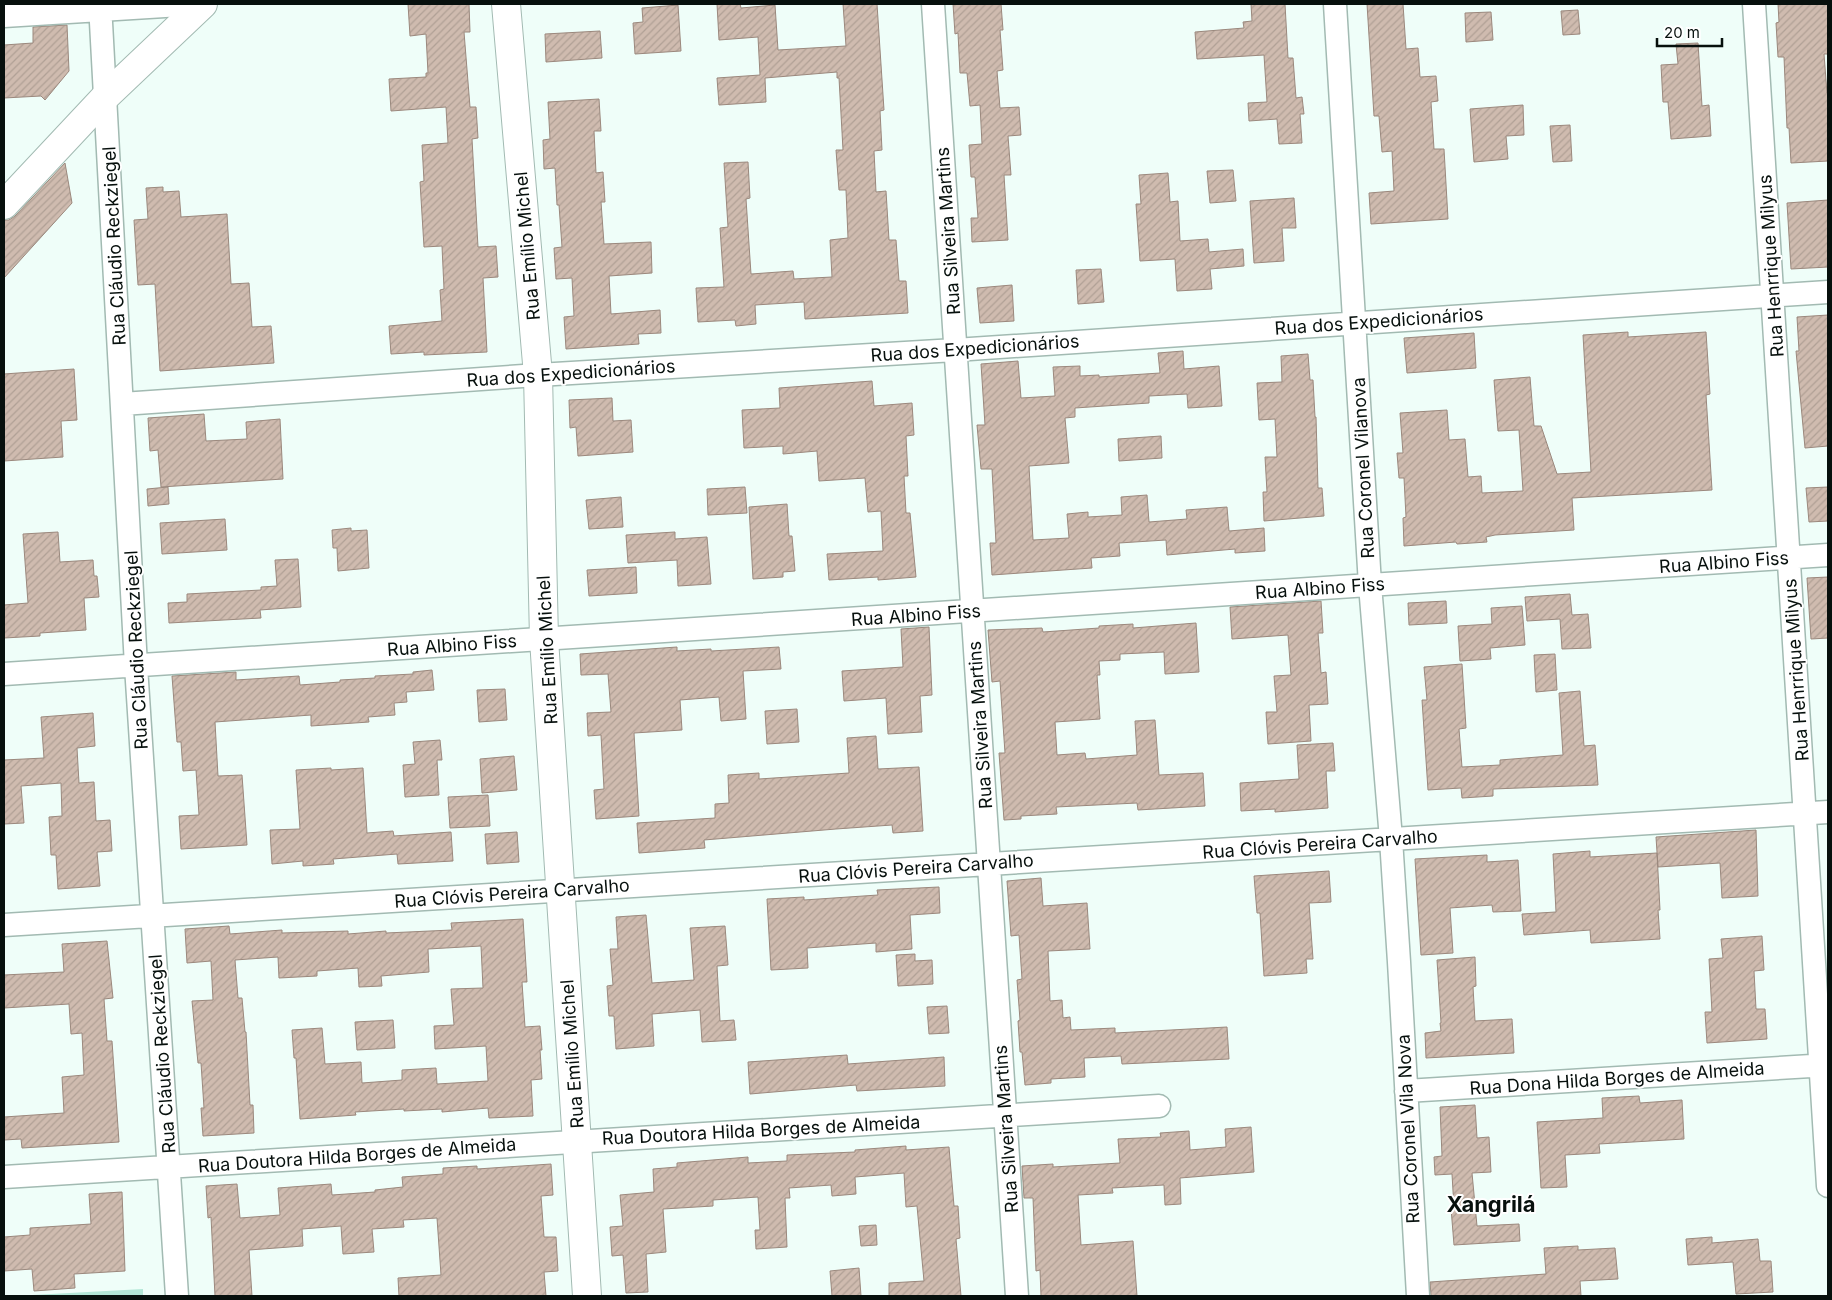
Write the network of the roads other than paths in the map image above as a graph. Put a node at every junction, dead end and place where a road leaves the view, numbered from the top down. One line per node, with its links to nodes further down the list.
1 (197, 4): 7 (street)
2 (204, 4): 9 (street)
3 (506, 4): 15 (street, Rua Emílio Michel)
4 (933, 4): 14 (street, Rua Silveira Martins)
5 (1335, 4): 13 (street, Rua Coronel Vilanova)
6 (1754, 4): 12 (street, Rua Henrrique Milyus)
7 (100, 7): 8 (street); 9 (street, Rua Cláudio Reckziegel)
8 (4, 16)
9 (106, 96): 10 (street); 16 (street, Rua Cláudio Reckziegel)
10 (4, 205)
11 (1828, 292): 12 (street, Rua dos Expedicionários)
12 (1772, 296): 13 (street, Rua dos Expedicionários); 18 (street, Rua Henrrique Milyus)
13 (1355, 322): 14 (street, Rua dos Expedicionários); 19 (street, Rua Coronel Vilanova)
14 (955, 350): 15 (street, Rua dos Expedicionários); 20 (street, Rua Silveira Martins)
15 (538, 375): 16 (street, Rua dos Expedicionários); 21 (street, Rua Emílio Michel)
16 (122, 404): 22 (street, Rua Cláudio Reckziegel)
17 (1828, 555): 18 (street, Rua Albino Fiss)
18 (1789, 558): 19 (street, Rua Albino Fiss); 25 (street, Rua Henrrique Milyus)
19 (1370, 585): 20 (street, Rua Albino Fiss); 26 (street, Rua Coronel Vilanova)
20 (972, 611): 21 (street, Rua Albino Fiss); 27 (street, Rua Silveira Martins)
21 (544, 639): 22 (street, Rua Albino Fiss); 28 (street, Rua Emílio Michel)
22 (136, 666): 23 (street, Rua Albino Fiss); 29 (street, Rua Cláudio Reckziegel)
23 (4, 674)
24 (1828, 812): 25 (street, Rua Clóvis Pereira Carvalho)
25 (1805, 813): 26 (street, Rua Clóvis Pereira Carvalho); 32 (street, Rua Henrrique Milyus)
26 (1391, 839): 27 (street, Rua Clóvis Pereira Carvalho); 31 (street, Rua Coronel Vilanova)
27 (988, 864): 28 (street, Rua Clóvis Pereira Carvalho); 35 (street, Rua Silveira Martins)
28 (561, 890): 29 (street, Rua Clóvis Pereira Carvalho); 36 (street, Rua Emílio Michel)
29 (152, 916): 30 (street, Rua Clóvis Pereira Carvalho); 37 (street, Rua Cláudio Reckziegel)
30 (4, 925)
31 (1399, 962): 33 (street, Rua Coronel Vila Nova)
32 (1824, 1065): 33 (street, Rua Dona Hilda Borges de Almeida); 39 (street, Rua Henrrique Milyus)
33 (1406, 1091): 43 (street, Rua Coronel Vila Nova)
34 (1159, 1106): 35 (street, Rua Doutora Hilda Borges de Almeida)
35 (1005, 1116): 36 (street, Rua Doutora Hilda Borges de Almeida); 42 (street, Rua Silveira Martins)
36 (578, 1142): 37 (street, Rua Doutora Hilda Borges de Almeida); 41 (street, Rua Emílio Michel)
37 (169, 1167): 38 (street, Rua Doutora Hilda Borges de Almeida); 40 (street, Rua Cláudio Reckziegel)
38 (4, 1177)
39 (1828, 1186)
40 (178, 1296)
41 (587, 1296)
42 (1017, 1296)
43 (1418, 1296)

